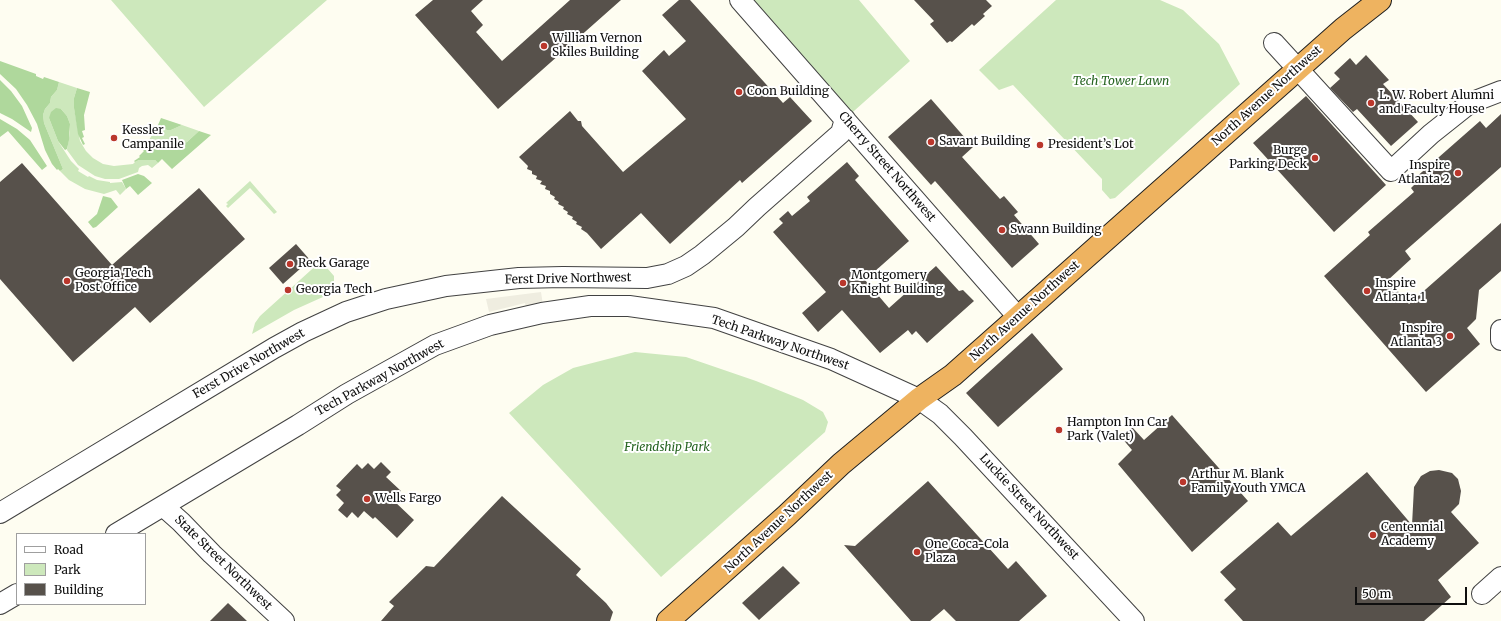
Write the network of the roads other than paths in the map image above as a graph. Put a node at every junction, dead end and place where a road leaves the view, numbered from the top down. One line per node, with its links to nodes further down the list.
1 (740, 0): 6 (street, Cherry Street Northwest)
2 (1380, 0): 4 (highway, North Avenue Northwest)
3 (1274, 43): 4 (street)
4 (1298, 69): 5 (street); 7 (highway, North Avenue Northwest)
5 (1501, 91)
6 (845, 119): 7 (street, Cherry Street Northwest); 12 (street, Ferst Drive Northwest)
7 (1018, 317): 10 (highway, North Avenue Northwest)
8 (1501, 330): 9 (street)
9 (1501, 340)
10 (919, 399): 11 (street, Tech Parkway Northwest); 19 (highway, North Avenue Northwest); 20 (street, Luckie Street Northwest)
11 (162, 506): 13 (street, Tech Parkway Northwest); 18 (street, State Street Northwest)
12 (0, 513)
13 (118, 533)
14 (1501, 578): 15 (street)
15 (1482, 594)
16 (16, 595): 17 (street)
17 (0, 604)
18 (284, 621)
19 (668, 621)
20 (1134, 621)

